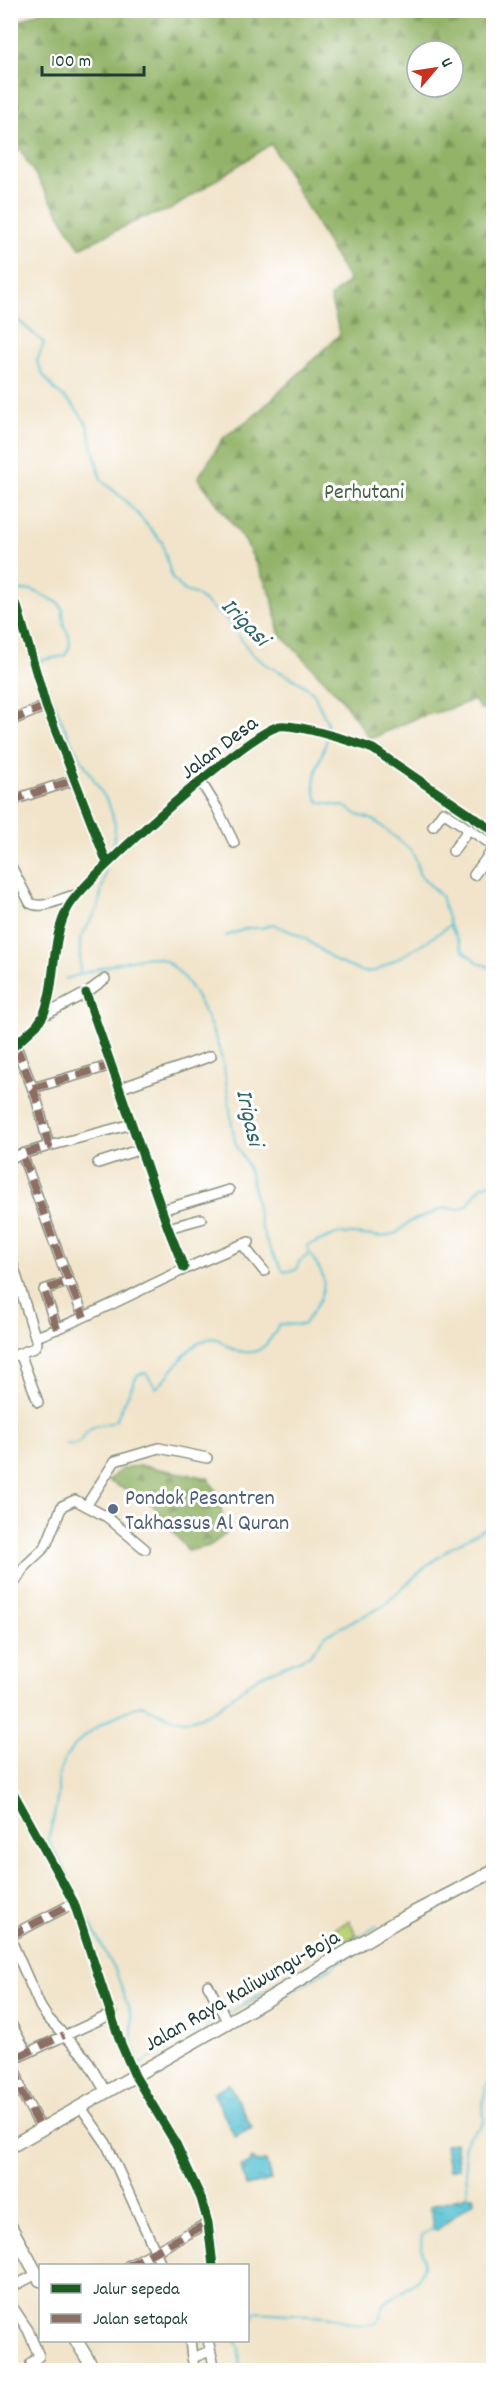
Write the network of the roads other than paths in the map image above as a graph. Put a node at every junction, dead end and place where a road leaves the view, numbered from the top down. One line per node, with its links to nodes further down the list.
1 (10, 599): 2 (street)
2 (46, 706): 3 (street); 4 (street)
3 (10, 721)
4 (74, 780): 7 (street); 15 (street)
5 (201, 782): 6 (street, Jalan Desa); 12 (street); 15 (street, Jalan Desa)
6 (447, 798): 8 (street); 11 (street, Jalan Desa)
7 (10, 801)
8 (443, 812): 9 (street); 10 (street)
9 (433, 826)
10 (469, 829): 13 (street); 14 (street)
11 (494, 831)
12 (234, 843)
13 (494, 847): 17 (street)
14 (453, 851)
15 (109, 860): 18 (street, Jalan Desa)
16 (10, 864): 18 (street)
17 (474, 875)
18 (77, 895): 21 (street, Jalan Desa)
19 (105, 979): 20 (street)
20 (86, 993): 21 (street); 24 (street)
21 (43, 1016): 22 (street)
22 (13, 1048): 25 (street)
23 (211, 1056): 26 (street)
24 (112, 1065): 25 (street); 26 (street)
25 (33, 1088): 28 (street)
26 (121, 1089): 27 (street)
27 (132, 1124): 28 (street); 29 (street)
28 (49, 1146): 30 (street)
29 (141, 1149): 32 (street); 34 (street)
30 (22, 1154): 31 (street); 41 (street)
31 (10, 1158)
32 (98, 1162)
33 (229, 1190): 34 (street)
34 (162, 1210): 36 (street)
35 (201, 1219): 36 (street)
36 (168, 1228): 38 (street)
37 (10, 1255): 40 (street)
38 (184, 1268): 39 (street); 42 (street)
39 (264, 1271)
40 (14, 1280): 44 (street)
41 (69, 1281): 42 (street); 43 (street)
42 (84, 1317): 43 (street)
43 (57, 1329): 44 (street)
44 (36, 1337): 45 (street)
45 (20, 1353): 46 (street); 47 (street)
46 (10, 1357)
47 (38, 1402)
48 (207, 1458): 49 (street)
49 (86, 1506): 50 (street); 51 (street)
50 (145, 1549)
51 (10, 1590)
52 (10, 1787): 53 (street)
53 (14, 1798): 55 (street)
54 (494, 1870): 59 (main road, Jalan Raya Kaliwungu-Boja)
55 (75, 1903): 56 (street); 58 (street)
56 (10, 1937): 61 (street)
57 (208, 1985): 59 (street)
58 (112, 2014): 61 (street); 64 (street)
59 (227, 2021): 64 (main road, Jalan Raya Kaliwungu-Boja)
60 (10, 2022): 62 (street)
61 (64, 2035): 62 (street); 65 (street)
62 (27, 2053): 63 (street)
63 (13, 2071): 67 (street)
64 (135, 2076): 65 (main road, Jalan Raya Kaliwungu-Boja); 69 (street)
65 (105, 2092): 66 (main road, Jalan Raya Kaliwungu-Boja)
66 (80, 2106): 67 (main road, Jalan Raya Kaliwungu-Boja); 71 (street)
67 (41, 2128): 68 (main road, Jalan Raya Kaliwungu-Boja)
68 (10, 2147)
69 (208, 2223): 71 (street); 74 (street)
70 (10, 2226): 75 (main road)
71 (155, 2251): 72 (street); 73 (street)
72 (130, 2264)
73 (162, 2264)
74 (213, 2264)
75 (39, 2277): 76 (street)
76 (10, 2288)
77 (10, 2303): 82 (street)
78 (77, 2342): 83 (main road)
79 (190, 2342): 81 (street)
80 (209, 2345): 81 (street); 85 (street)
81 (192, 2358): 84 (street)
82 (33, 2370)
83 (93, 2370)
84 (195, 2370)
85 (215, 2370)

